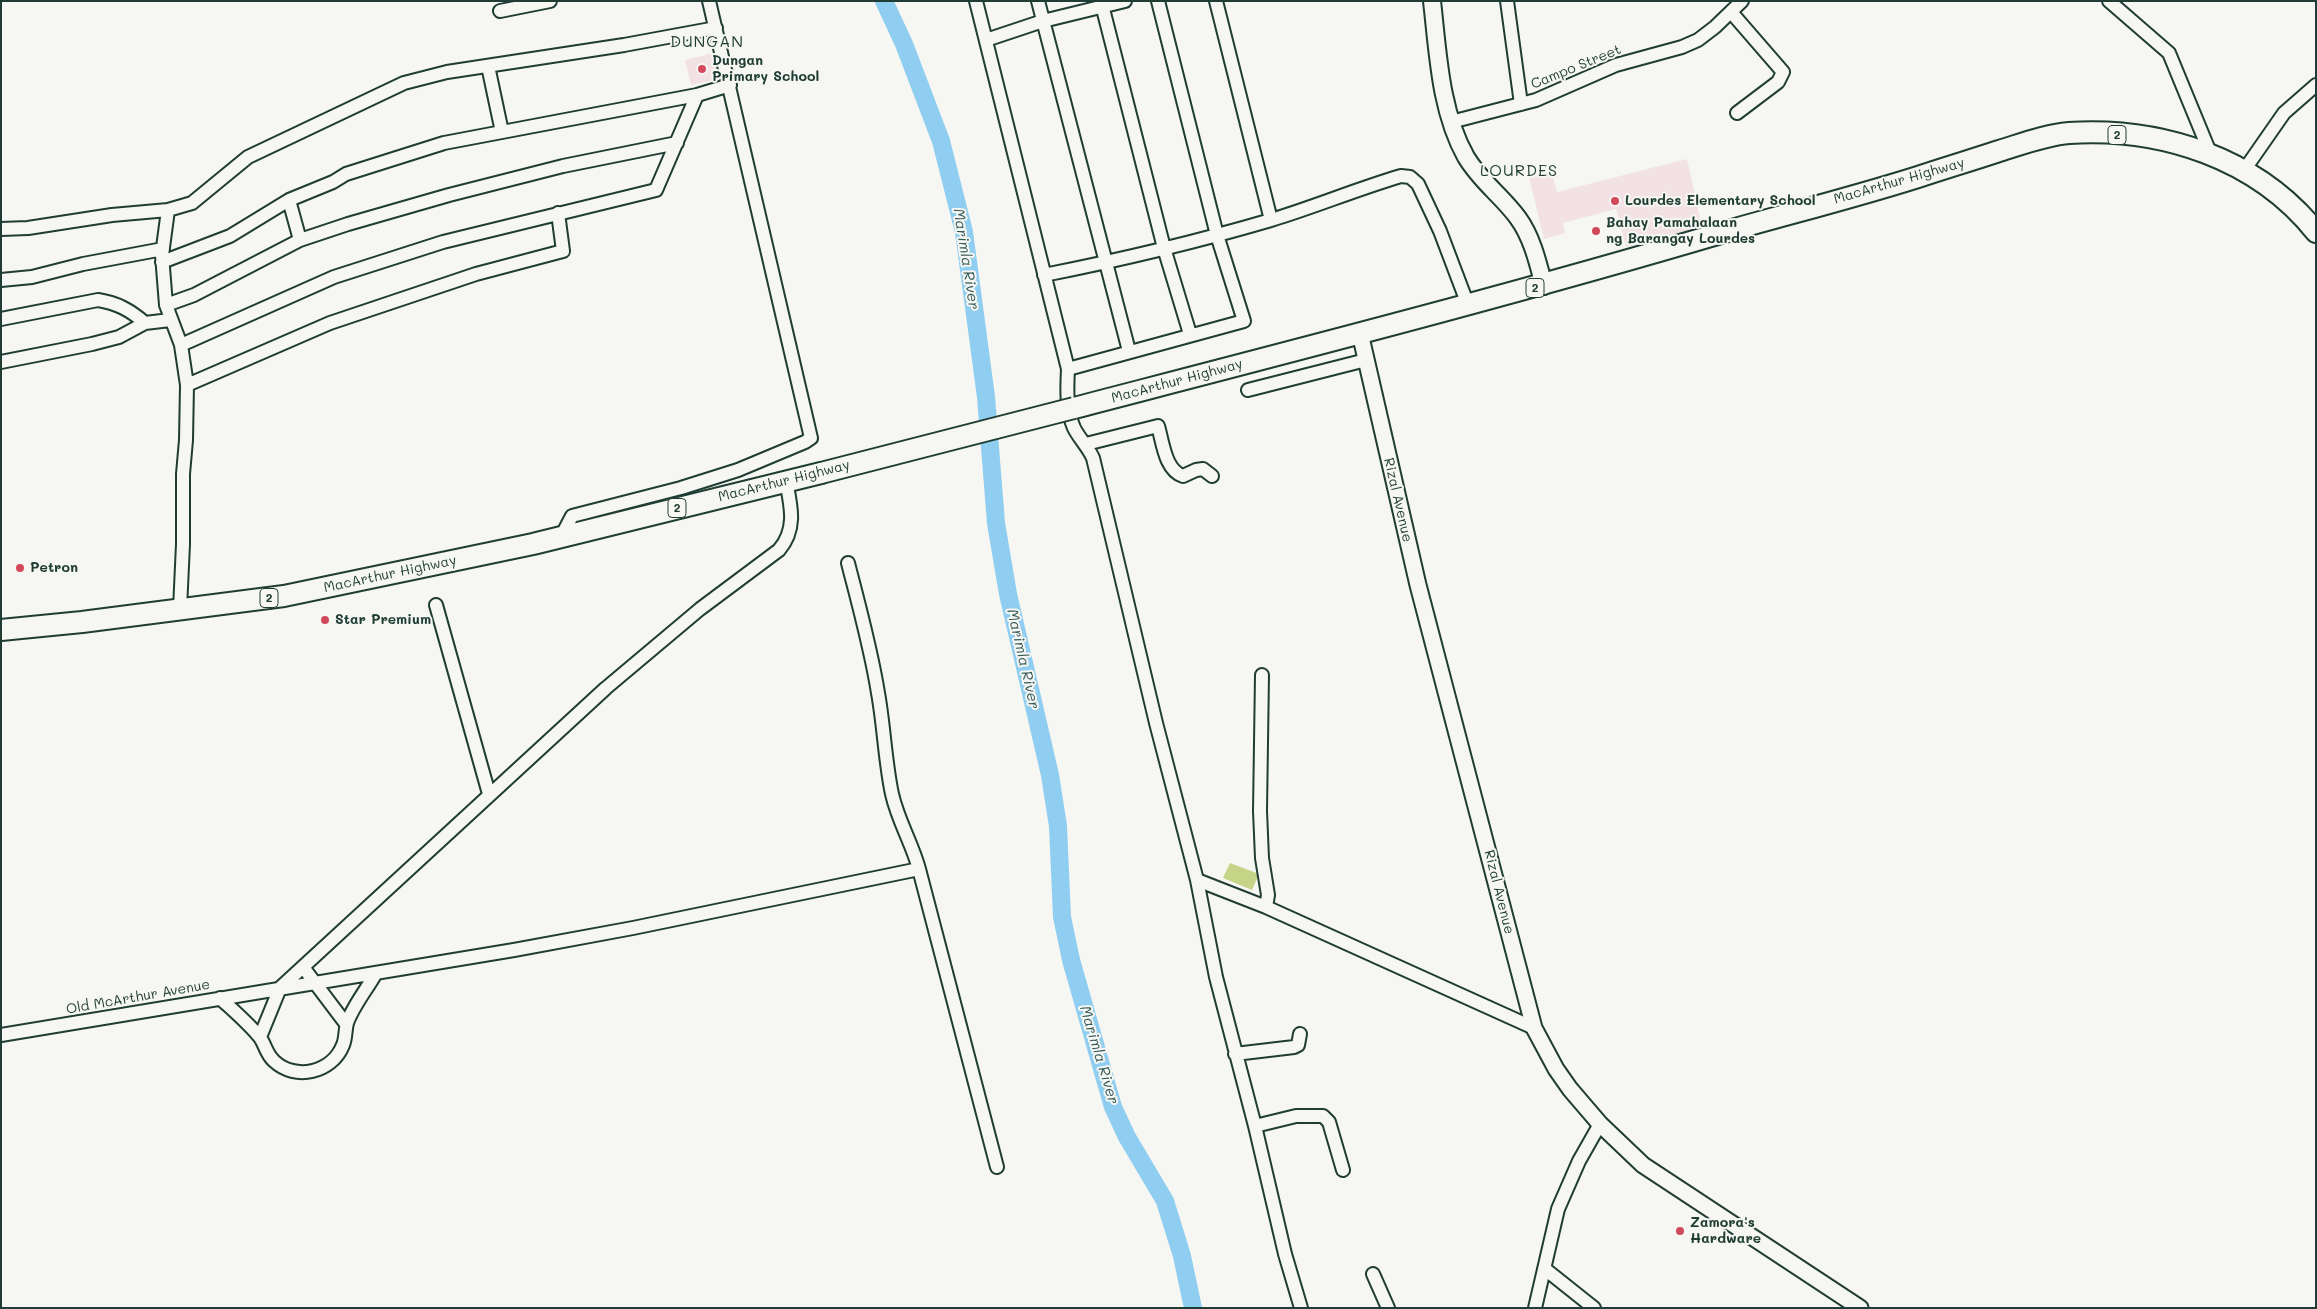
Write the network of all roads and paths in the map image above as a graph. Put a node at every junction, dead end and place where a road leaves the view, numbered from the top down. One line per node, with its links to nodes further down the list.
1 (550, 1): 13 (street)
2 (709, 1): 16 (street)
3 (976, 1): 17 (street)
4 (1038, 1): 15 (street)
5 (1126, 1): 12 (street)
6 (1158, 1): 35 (street)
7 (1216, 1): 32 (street)
8 (1432, 1): 24 (main road)
9 (1507, 1): 22 (street)
10 (1742, 1): 14 (street, Campo Street)
11 (2109, 1): 27 (street)
12 (1102, 4): 15 (street); 37 (street)
13 (500, 11)
14 (1731, 12): 22 (street, Campo Street); 23 (street)
15 (1043, 21): 17 (street); 40 (street)
16 (716, 28): 18 (street); 19 (street)
17 (986, 40): 41 (street)
18 (488, 66): 25 (street); 30 (street)
19 (730, 85): 21 (street); 61 (street)
20 (2316, 85): 28 (street)
21 (697, 95): 25 (street); 26 (street)
22 (1521, 104): 24 (street, Campo Street)
23 (1737, 113)
24 (1451, 122): 43 (main road)
25 (502, 132): 29 (street)
26 (677, 143): 31 (street); 36 (street)
27 (2211, 155): 28 (highway, MacArthur Highway / 2); 43 (highway, MacArthur Highway / 2)
28 (2245, 169): 34 (highway, MacArthur Highway / 2)
29 (289, 200): 36 (street); 39 (street)
30 (168, 210): 33 (street); 38 (street)
31 (558, 213): 51 (street); 56 (street)
32 (1271, 220): 35 (street); 45 (street)
33 (1, 229)
34 (2316, 232)
35 (1217, 235): 37 (street); 50 (street)
36 (300, 240): 44 (street)
37 (1164, 248): 40 (street); 50 (street)
38 (162, 249): 39 (street); 42 (street)
39 (162, 262): 44 (street)
40 (1107, 263): 41 (street); 52 (street)
41 (1044, 275): 55 (street)
42 (1, 280)
43 (1544, 286): 45 (highway, MacArthur Highway / 2)
44 (166, 305): 47 (street)
45 (1468, 305): 49 (highway, MacArthur Highway / 2)
46 (1, 319): 48 (street)
47 (170, 320): 48 (street); 51 (street)
48 (145, 323): 54 (street)
49 (1360, 333): 53 (street, Rizal Avenue); 60 (highway, MacArthur Highway / 2, bridge)
50 (1190, 334): 52 (street)
51 (181, 345): 56 (street)
52 (1129, 351): 55 (street)
53 (1366, 360): 57 (street); 77 (street, Rizal Avenue)
54 (1, 362)
55 (1068, 368): 58 (street)
56 (187, 384): 64 (street)
57 (1248, 390)
58 (1086, 444): 59 (street); 69 (street)
59 (1212, 476)
60 (786, 481): 61 (highway, MacArthur Highway / 2); 67 (street)
61 (561, 537): 64 (highway, MacArthur Highway / 2)
62 (848, 563): 68 (street)
63 (436, 604): 67 (street)
64 (180, 609): 65 (highway, MacArthur Highway / 2)
65 (1, 630)
66 (1262, 674): 70 (street)
67 (489, 794): 71 (street)
68 (919, 869): 72 (street); 84 (street)
69 (1197, 880): 70 (street); 81 (street)
70 (1266, 907): 77 (street)
71 (303, 967): 73 (street); 74 (street)
72 (376, 973): 73 (street); 76 (street)
73 (315, 983): 74 (street); 76 (street)
74 (280, 988): 75 (street, Old McArthur Avenue); 80 (street)
75 (220, 998): 79 (street, Old McArthur Avenue); 80 (street)
76 (346, 1024): 80 (street)
77 (1534, 1028): 82 (street, Rizal Avenue)
78 (1300, 1034): 81 (street)
79 (1, 1035)
80 (260, 1037)
81 (1235, 1054): 83 (street)
82 (1600, 1124): 86 (street); 92 (street, Rizal Avenue)
83 (1255, 1126): 85 (street); 88 (street)
84 (997, 1167)
85 (1343, 1170)
86 (1546, 1269): 90 (street); 91 (street)
87 (1373, 1274): 89 (street)
88 (1301, 1308)
89 (1388, 1308)
90 (1535, 1308)
91 (1594, 1308)
92 (1860, 1308)

